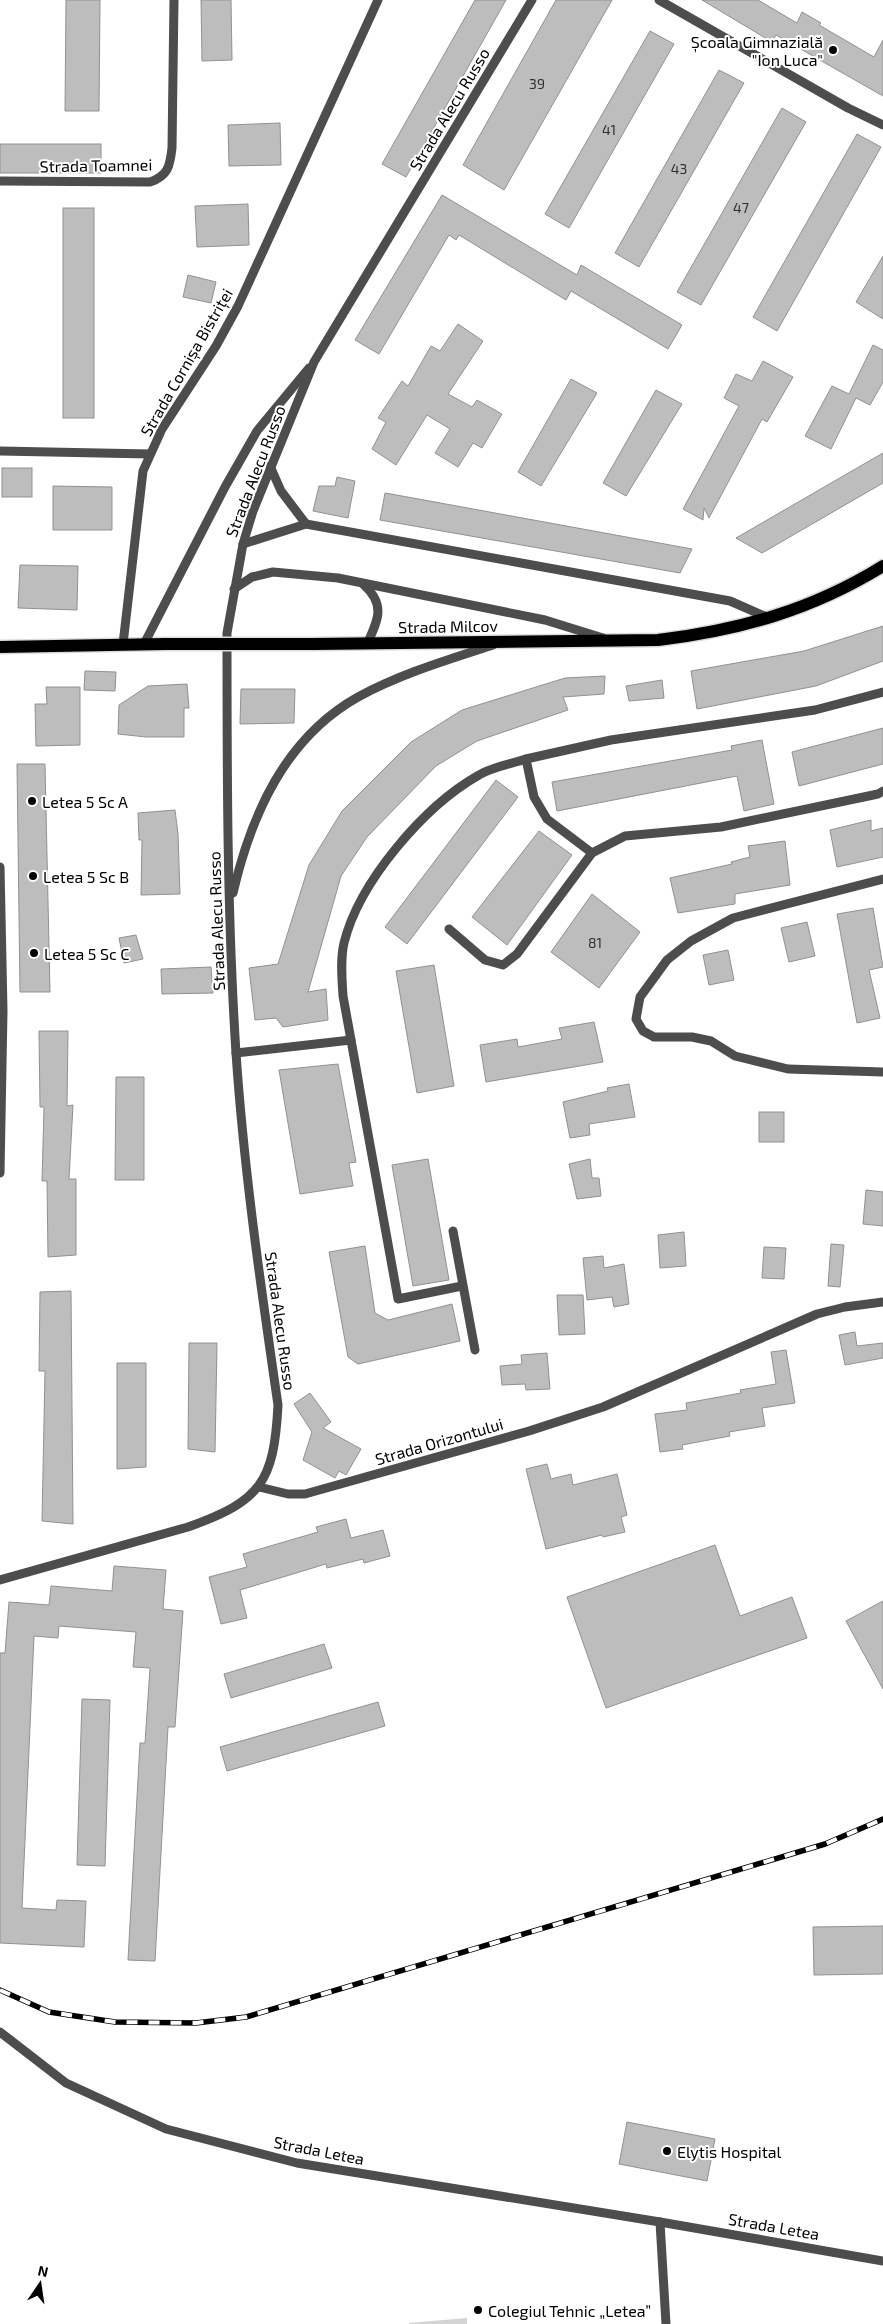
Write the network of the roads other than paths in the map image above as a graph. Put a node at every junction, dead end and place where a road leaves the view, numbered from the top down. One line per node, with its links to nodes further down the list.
1 (174, 0): 6 (street, Strada Toamnei)
2 (378, 0): 9 (street, Strada Cornișa Bistriței)
3 (532, 0): 7 (street, Strada Alecu Russo)
4 (659, 0): 5 (street)
5 (883, 125)
6 (0, 181)
7 (314, 362): 10 (street, Strada Alecu Russo); 20 (street, Strada Alecu Russo)
8 (0, 451): 9 (street)
9 (150, 454): 19 (street, Strada Cornișa Bistriței)
10 (270, 466): 11 (street); 12 (street, Strada Alecu Russo)
11 (306, 524): 12 (street); 16 (street)
12 (243, 544): 15 (street, Strada Alecu Russo)
13 (883, 566): 16 (main road, Strada Milcov)
14 (364, 585): 15 (street); 17 (street); 21 (street)
15 (234, 589): 29 (street, Strada Alecu Russo)
16 (771, 618): 17 (main road, Strada Milcov)
17 (608, 640): 18 (main road, Strada Milcov)
18 (506, 641): 21 (main road, Strada Milcov); 29 (street)
19 (123, 644): 20 (main road, Strada Milcov); 22 (main road, Strada Milcov)
20 (144, 644): 21 (main road, Strada Milcov, bridge)
21 (367, 644)
22 (0, 646)
23 (883, 692): 24 (street)
24 (526, 760): 26 (street); 31 (street)
25 (883, 791): 26 (street)
26 (592, 853): 30 (street)
27 (0, 866): 34 (street)
28 (883, 879): 33 (street)
29 (229, 908): 32 (street, Strada Alecu Russo)
30 (448, 929)
31 (351, 1040): 32 (street); 36 (street)
32 (236, 1053): 39 (street, Strada Alecu Russo)
33 (883, 1072)
34 (0, 1173)
35 (453, 1231): 36 (street)
36 (462, 1286): 38 (street)
37 (883, 1302): 39 (street, Strada Orizontului)
38 (475, 1350)
39 (259, 1488): 40 (street)
40 (0, 1580)
41 (0, 2032): 42 (street, Strada Letea)
42 (660, 2222): 43 (street, Strada Letea); 44 (street)
43 (883, 2261)
44 (666, 2324)

